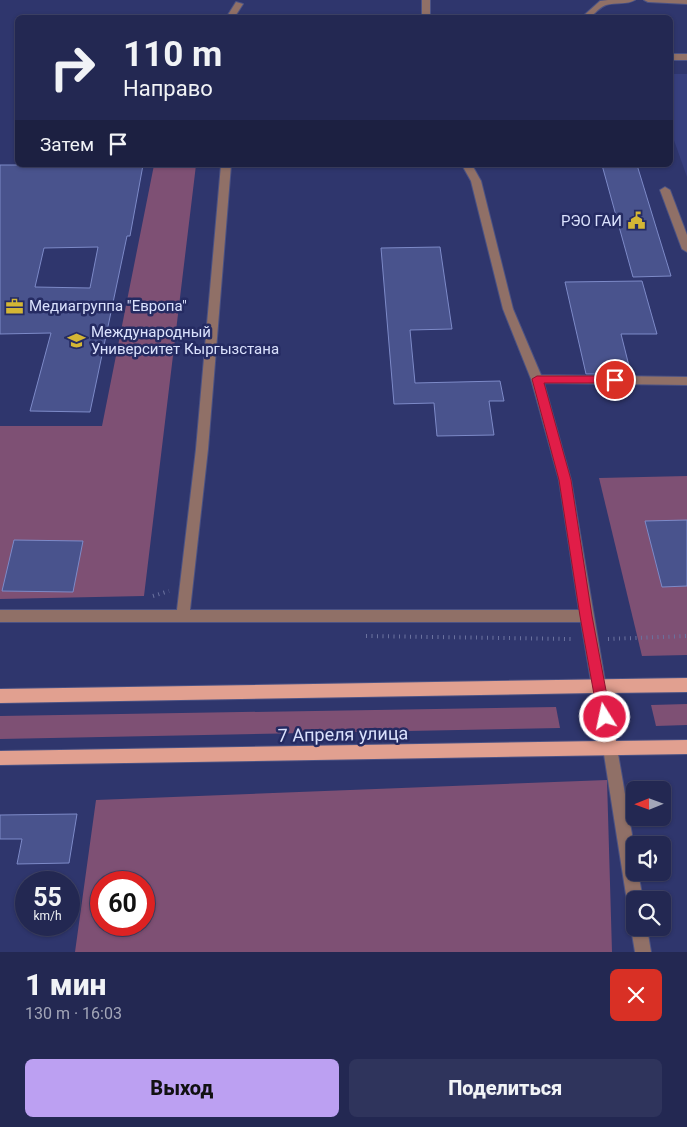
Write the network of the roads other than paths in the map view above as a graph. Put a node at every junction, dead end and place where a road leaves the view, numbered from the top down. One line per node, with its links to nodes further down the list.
1 (426, 0): 7 (street)
2 (631, 0): 8 (street)
3 (648, 0): 4 (street)
4 (687, 2)
5 (239, 4): 6 (street)
6 (232, 15)
7 (426, 15)
8 (589, 15)
9 (687, 57): 10 (street)
10 (673, 58)
11 (226, 167): 17 (street)
12 (468, 167): 15 (street)
13 (665, 190): 14 (street)
14 (687, 249)
15 (537, 379): 16 (street); 19 (street)
16 (687, 381)
17 (183, 615): 18 (street); 19 (street)
18 (0, 616)
19 (586, 616): 21 (street)
20 (687, 685): 21 (main road)
21 (599, 687): 22 (main road); 24 (main road)
22 (0, 696)
23 (687, 747): 24 (main road, 7 Апреля улица)
24 (610, 748): 25 (main road, 7 Апреля улица); 26 (street)
25 (0, 758)
26 (633, 891)
27 (640, 936): 28 (street)
28 (643, 952)

